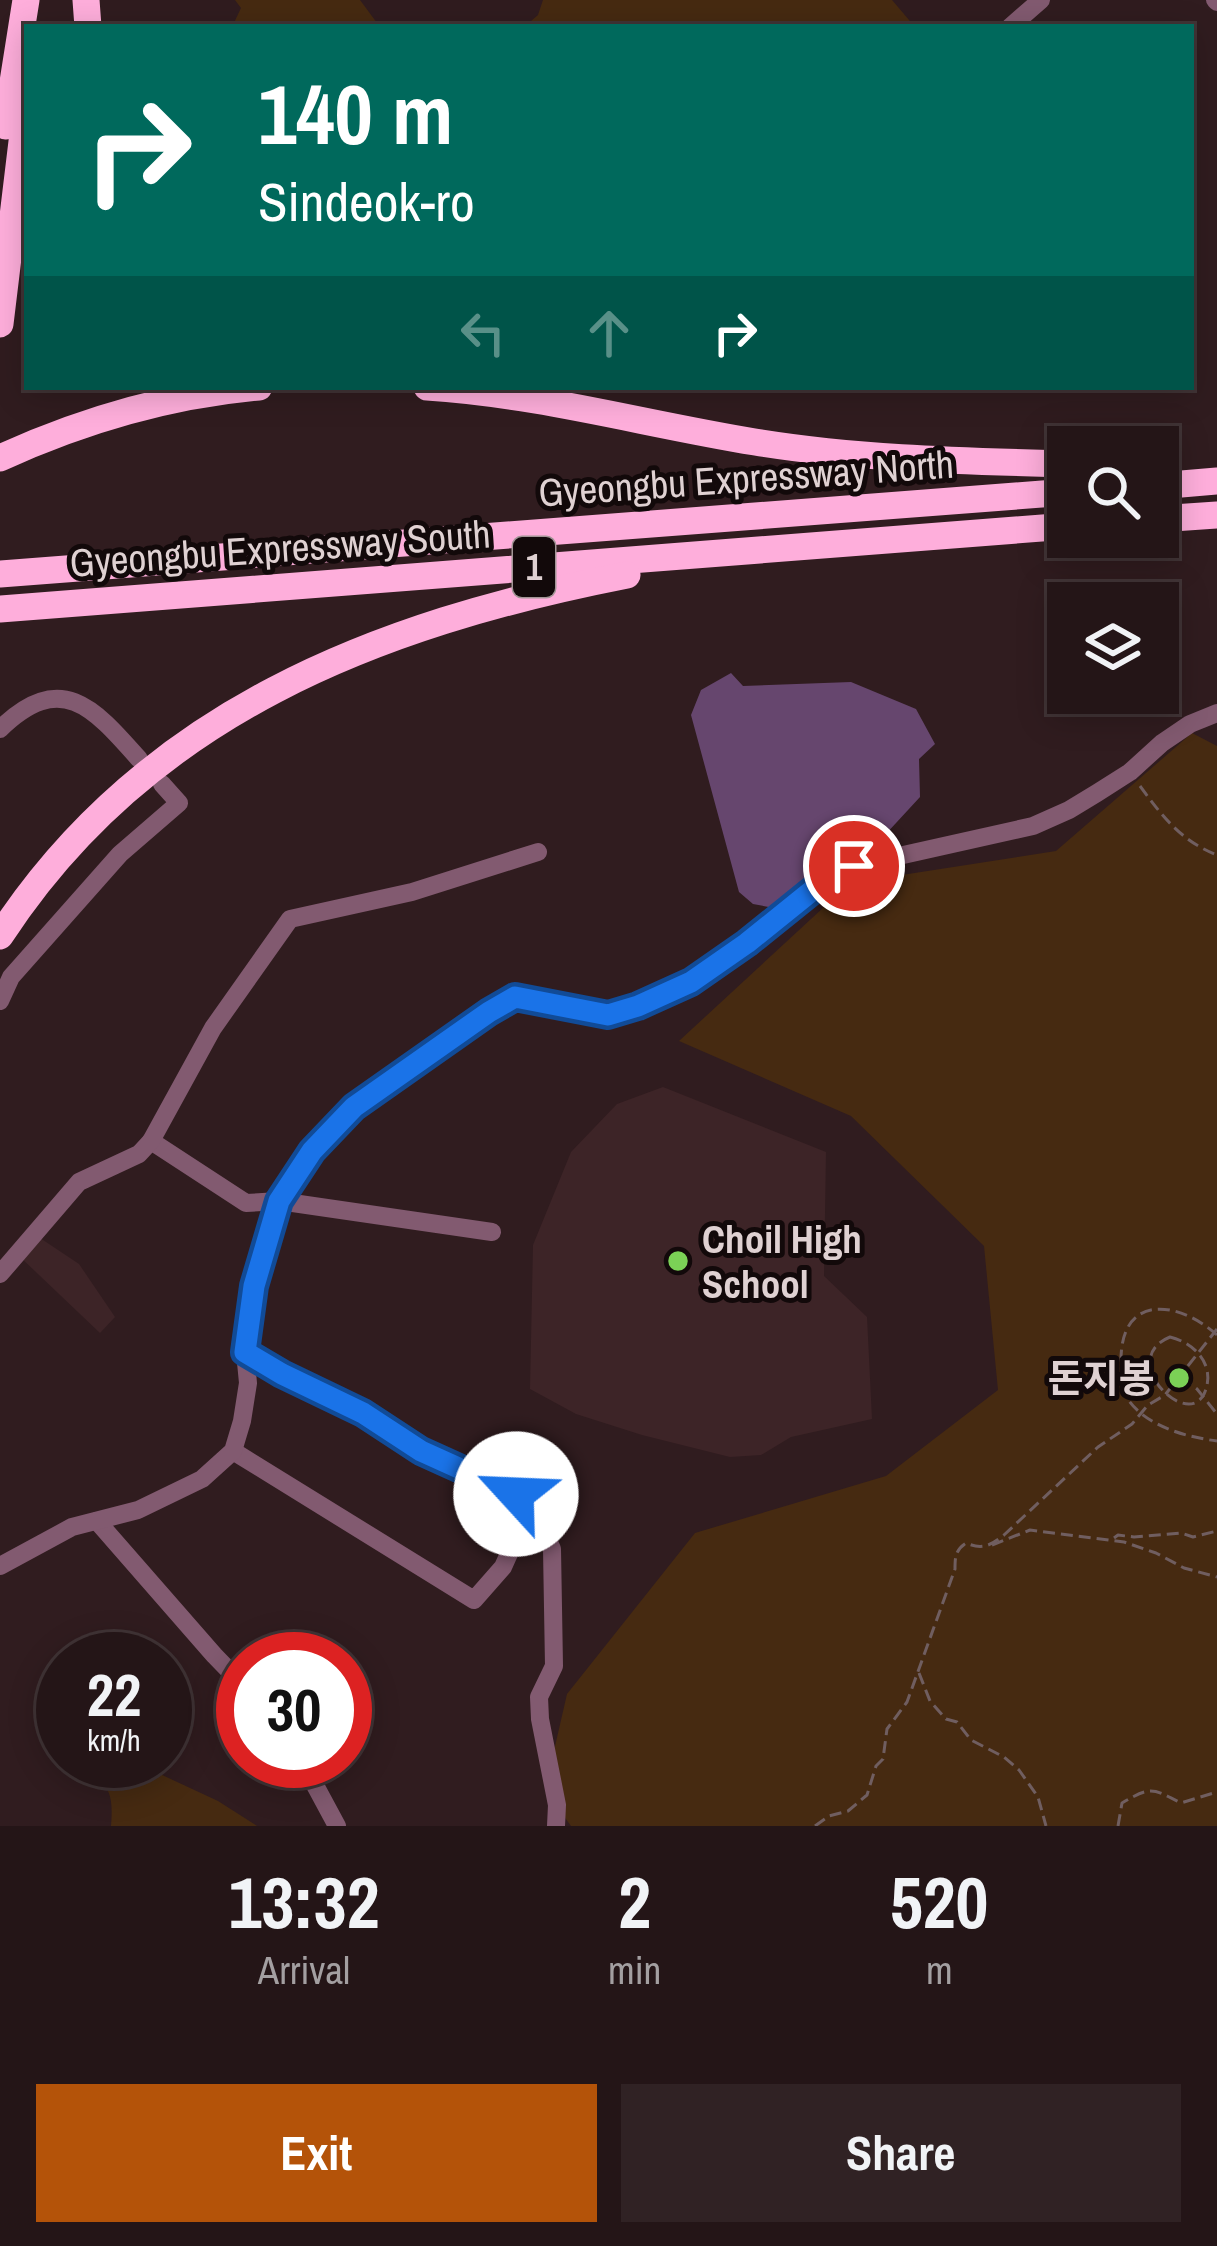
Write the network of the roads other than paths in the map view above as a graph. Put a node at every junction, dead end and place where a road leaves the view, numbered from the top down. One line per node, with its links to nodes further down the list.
1 (26, 0): 5 (highway)
2 (1041, 0): 3 (street)
3 (1013, 24)
4 (24, 125): 6 (highway)
5 (0, 164)
6 (0, 324)
7 (235, 390): 9 (highway)
8 (473, 390): 10 (highway)
9 (0, 458)
10 (1047, 463)
11 (1179, 467): 12 (highway)
12 (1217, 468)
13 (1217, 481): 14 (highway)
14 (1179, 484)
15 (1047, 494): 20 (highway, Gyeongbu Expressway North / 1)
16 (1217, 514): 17 (highway)
17 (1179, 517)
18 (1047, 528): 19 (highway, Gyeongbu Expressway South / 1)
19 (788, 548): 21 (highway, Gyeongbu Expressway South / 1); 27 (highway)
20 (0, 574)
21 (0, 609)
22 (1217, 713): 30 (street)
23 (0, 729): 24 (street)
24 (139, 759)
25 (162, 784): 28 (street)
26 (538, 852): 29 (street)
27 (0, 936)
28 (0, 1001)
29 (151, 1141): 30 (street); 32 (street)
30 (279, 1201): 31 (street); 33 (street)
31 (492, 1232)
32 (0, 1274)
33 (245, 1352): 34 (street); 35 (street)
34 (232, 1451): 35 (street); 36 (street)
35 (530, 1507): 41 (street)
36 (97, 1521): 37 (street); 38 (street)
37 (0, 1566)
38 (216, 1657)
39 (317, 1788): 40 (street)
40 (337, 1826)
41 (556, 1826)

